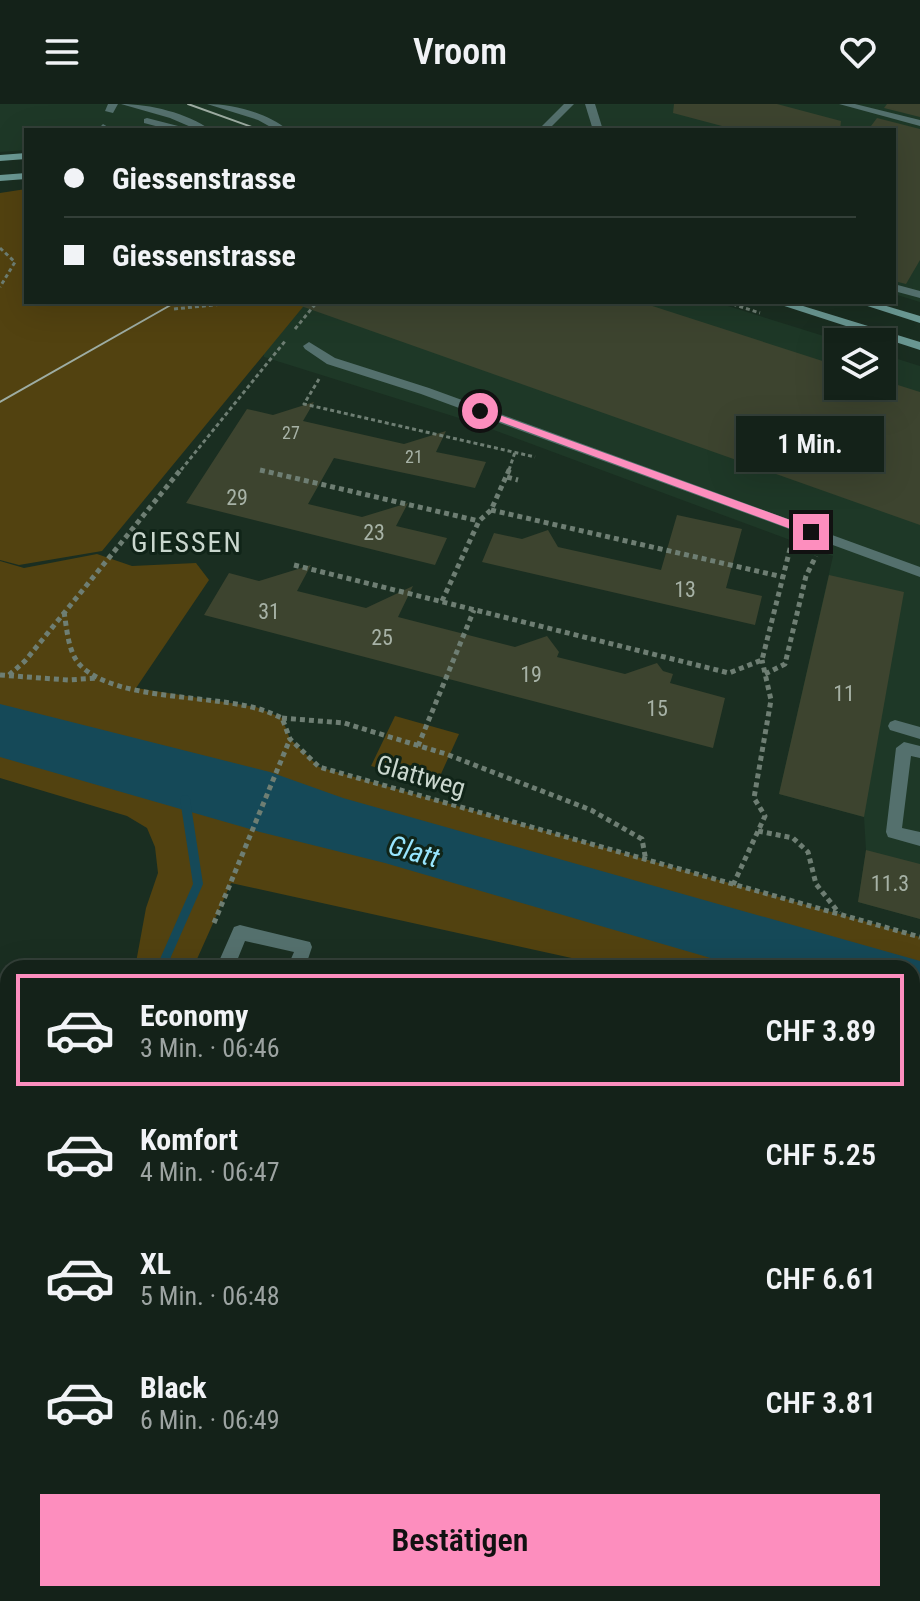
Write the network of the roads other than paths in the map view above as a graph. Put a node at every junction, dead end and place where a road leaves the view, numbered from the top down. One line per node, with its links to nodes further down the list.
1 (126, 104): 11 (street)
2 (212, 104): 6 (street)
3 (569, 104): 13 (street)
4 (590, 104): 14 (street)
5 (844, 104): 7 (street)
6 (228, 106): 12 (street)
7 (866, 106): 9 (street)
8 (147, 121): 10 (street)
9 (920, 123)
10 (176, 128)
11 (201, 128)
12 (279, 128)
13 (545, 128)
14 (597, 128)
15 (24, 154): 16 (main road)
16 (3, 158)
17 (24, 176): 18 (main road)
18 (0, 178)
19 (896, 288): 20 (street)
20 (920, 295)
21 (784, 304): 25 (main road)
22 (868, 304): 23 (main road)
23 (920, 320)
24 (309, 346): 26 (street)
25 (920, 346)
26 (920, 572)
27 (895, 726): 28 (street)
28 (920, 733)
29 (920, 752): 30 (street)
30 (920, 839)
31 (228, 960): 32 (street)
32 (299, 960)

